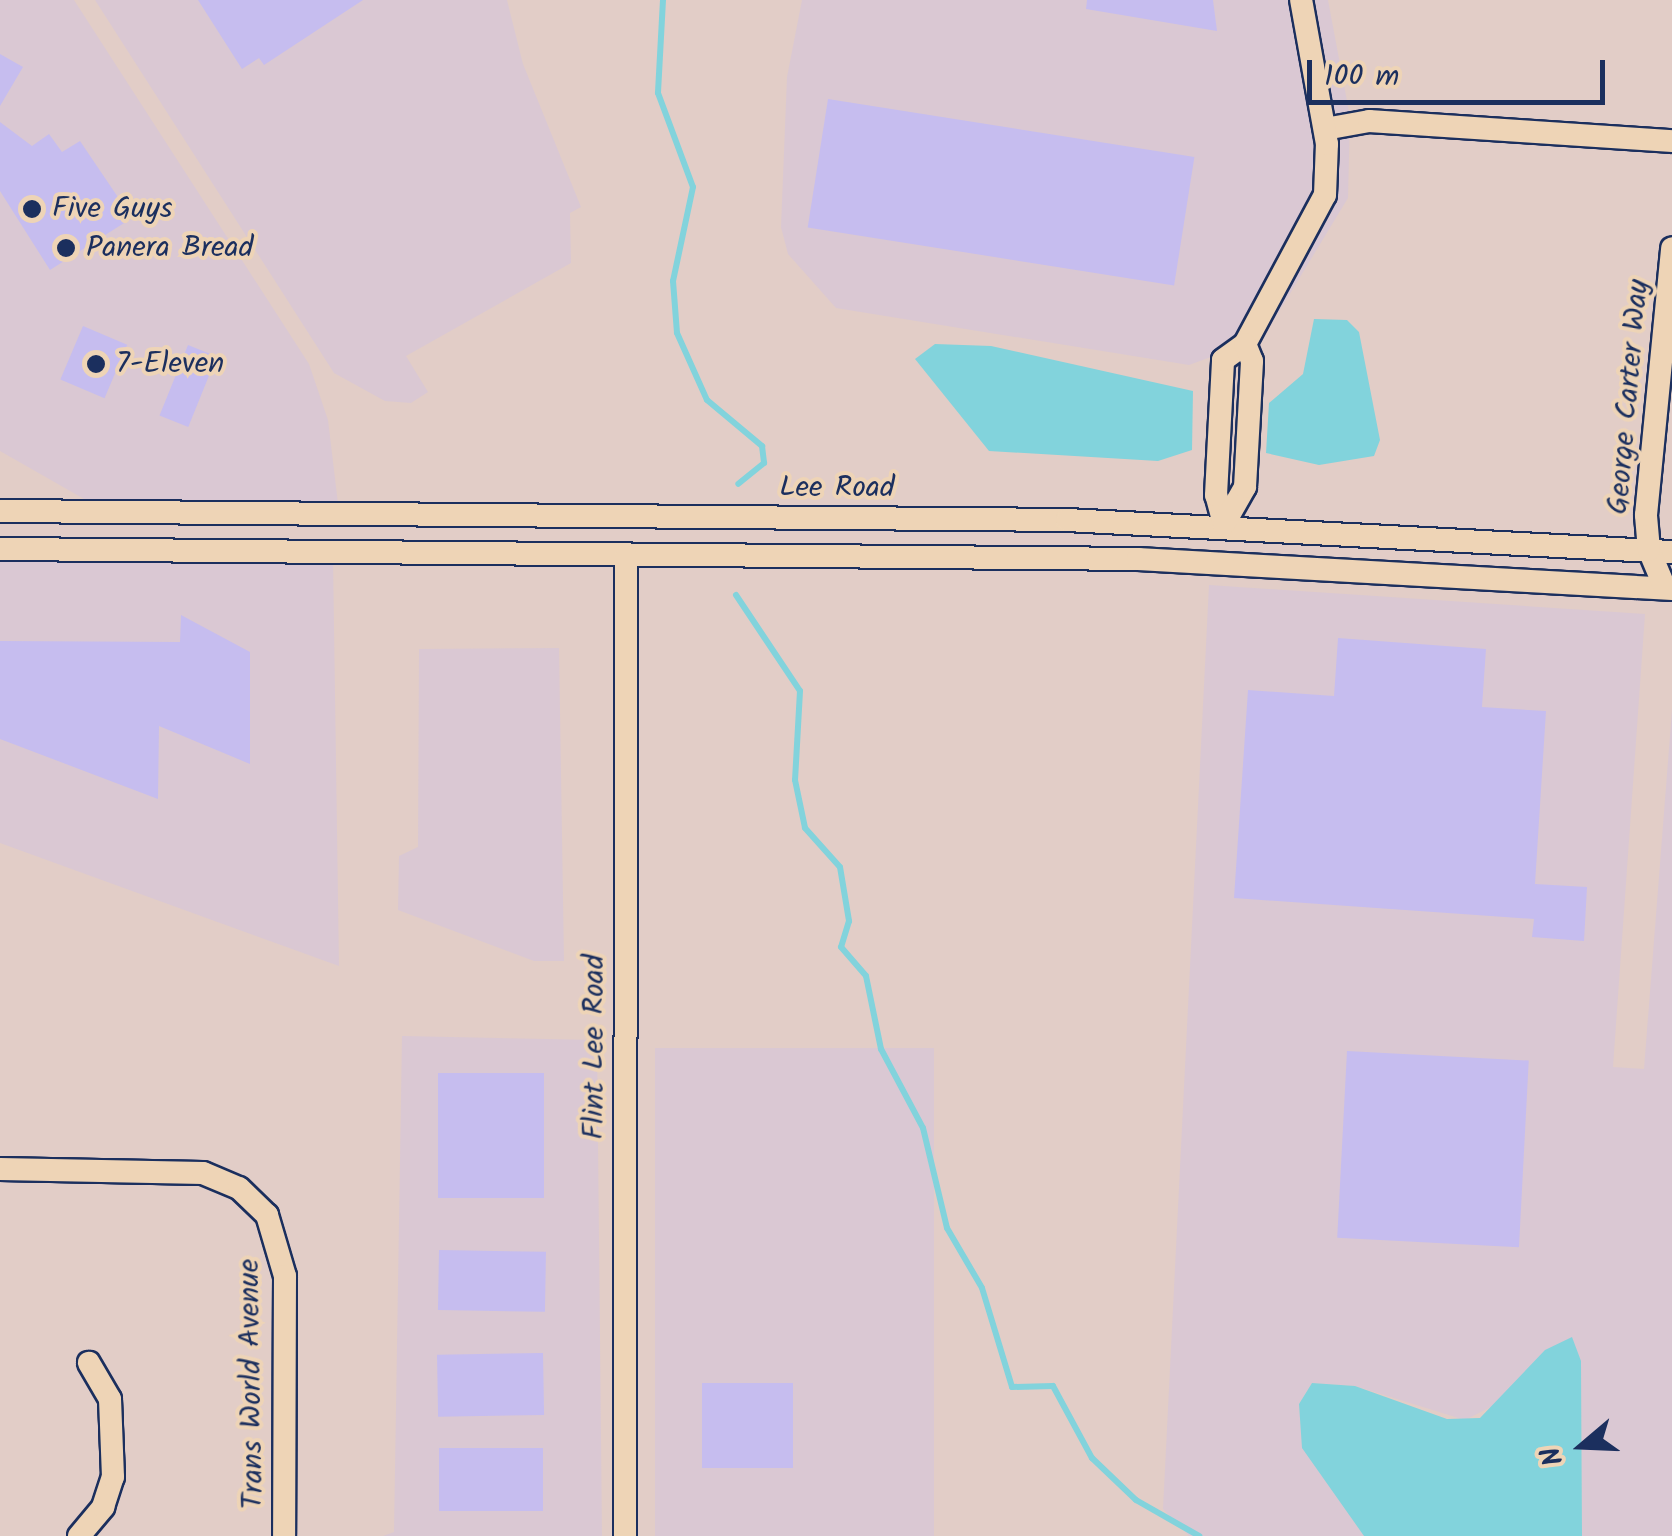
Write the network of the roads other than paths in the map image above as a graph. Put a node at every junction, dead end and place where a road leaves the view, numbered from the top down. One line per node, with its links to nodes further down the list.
1 (1301, 0): 2 (street)
2 (1325, 130): 3 (street); 6 (street)
3 (1672, 141)
4 (1672, 248): 8 (street, George Carter Way)
5 (0, 511): 6 (street, Lee Road)
6 (1224, 524): 8 (street, Lee Road)
7 (0, 549): 9 (street)
8 (1660, 551): 10 (street, George Carter Way)
9 (626, 557): 10 (street); 15 (street, Flint Lee Road)
10 (1670, 583)
11 (0, 1169): 14 (street, Trans World Avenue)
12 (89, 1363): 13 (street)
13 (79, 1536)
14 (284, 1536)
15 (625, 1536)

